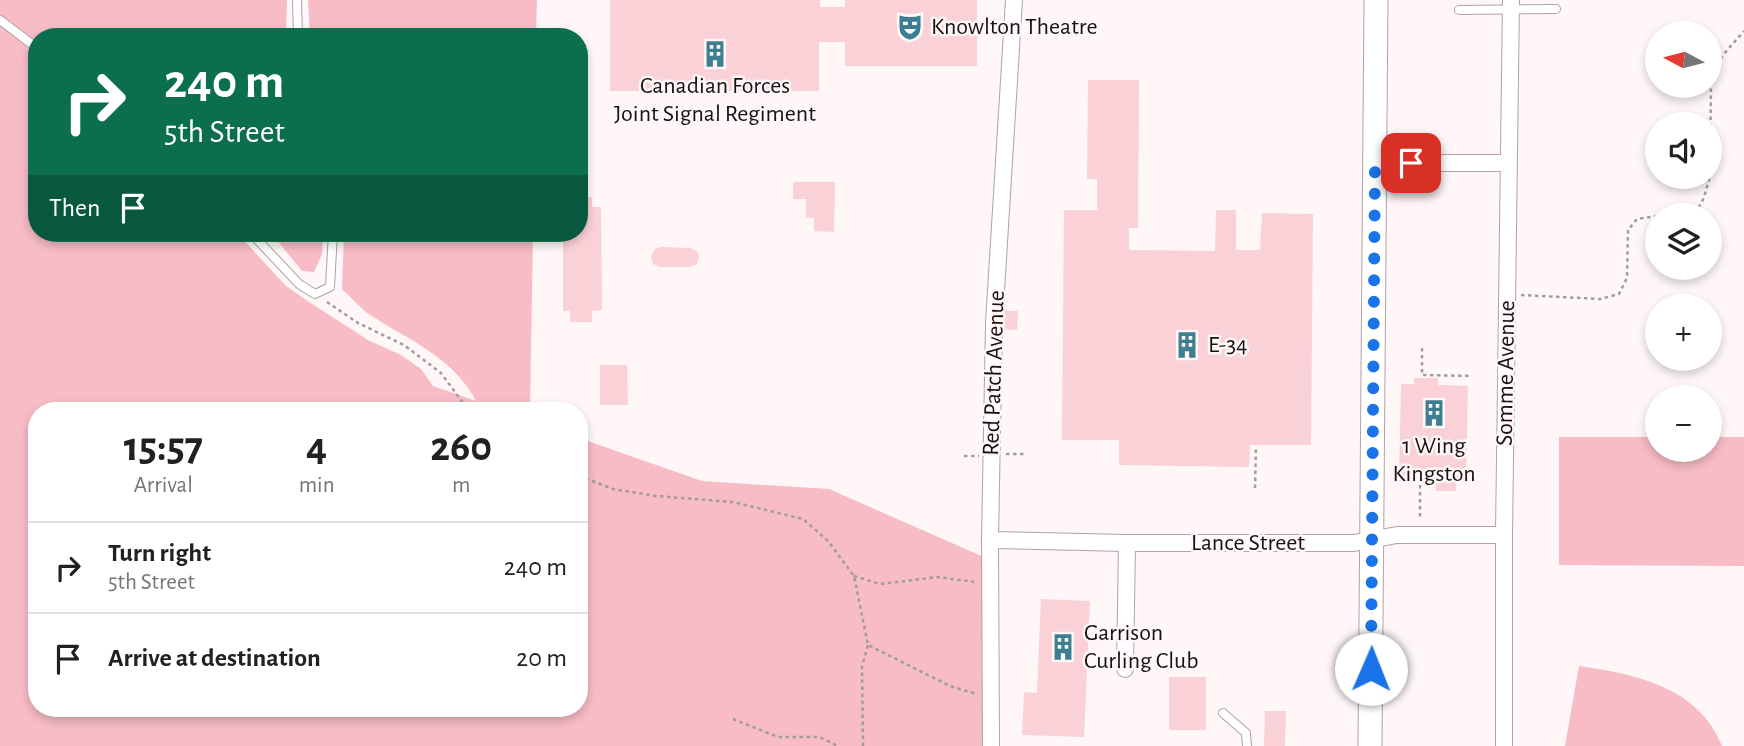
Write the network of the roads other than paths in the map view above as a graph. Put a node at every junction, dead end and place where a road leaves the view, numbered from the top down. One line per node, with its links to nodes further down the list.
1 (297, 0): 8 (lane)
2 (1014, 0): 15 (street, Red Patch Avenue)
3 (1376, 0): 10 (street)
4 (1511, 5): 5 (lane); 6 (lane); 11 (street, Somme Avenue)
5 (1556, 9)
6 (1459, 10)
7 (0, 20): 9 (lane)
8 (298, 28)
9 (28, 41)
10 (1375, 163): 11 (street); 16 (street)
11 (1509, 163): 14 (street, Somme Avenue)
12 (259, 242): 13 (lane)
13 (332, 242)
14 (1504, 535): 16 (street, Lance Street); 23 (street, Somme Avenue)
15 (990, 540): 17 (street, Lance Street); 20 (street, Red Patch Avenue)
16 (1373, 540): 17 (street, Lance Street); 22 (street)
17 (1127, 543): 18 (street)
18 (1125, 669)
19 (1223, 713): 21 (lane)
20 (991, 746)
21 (1247, 746)
22 (1370, 746)
23 (1504, 746)

